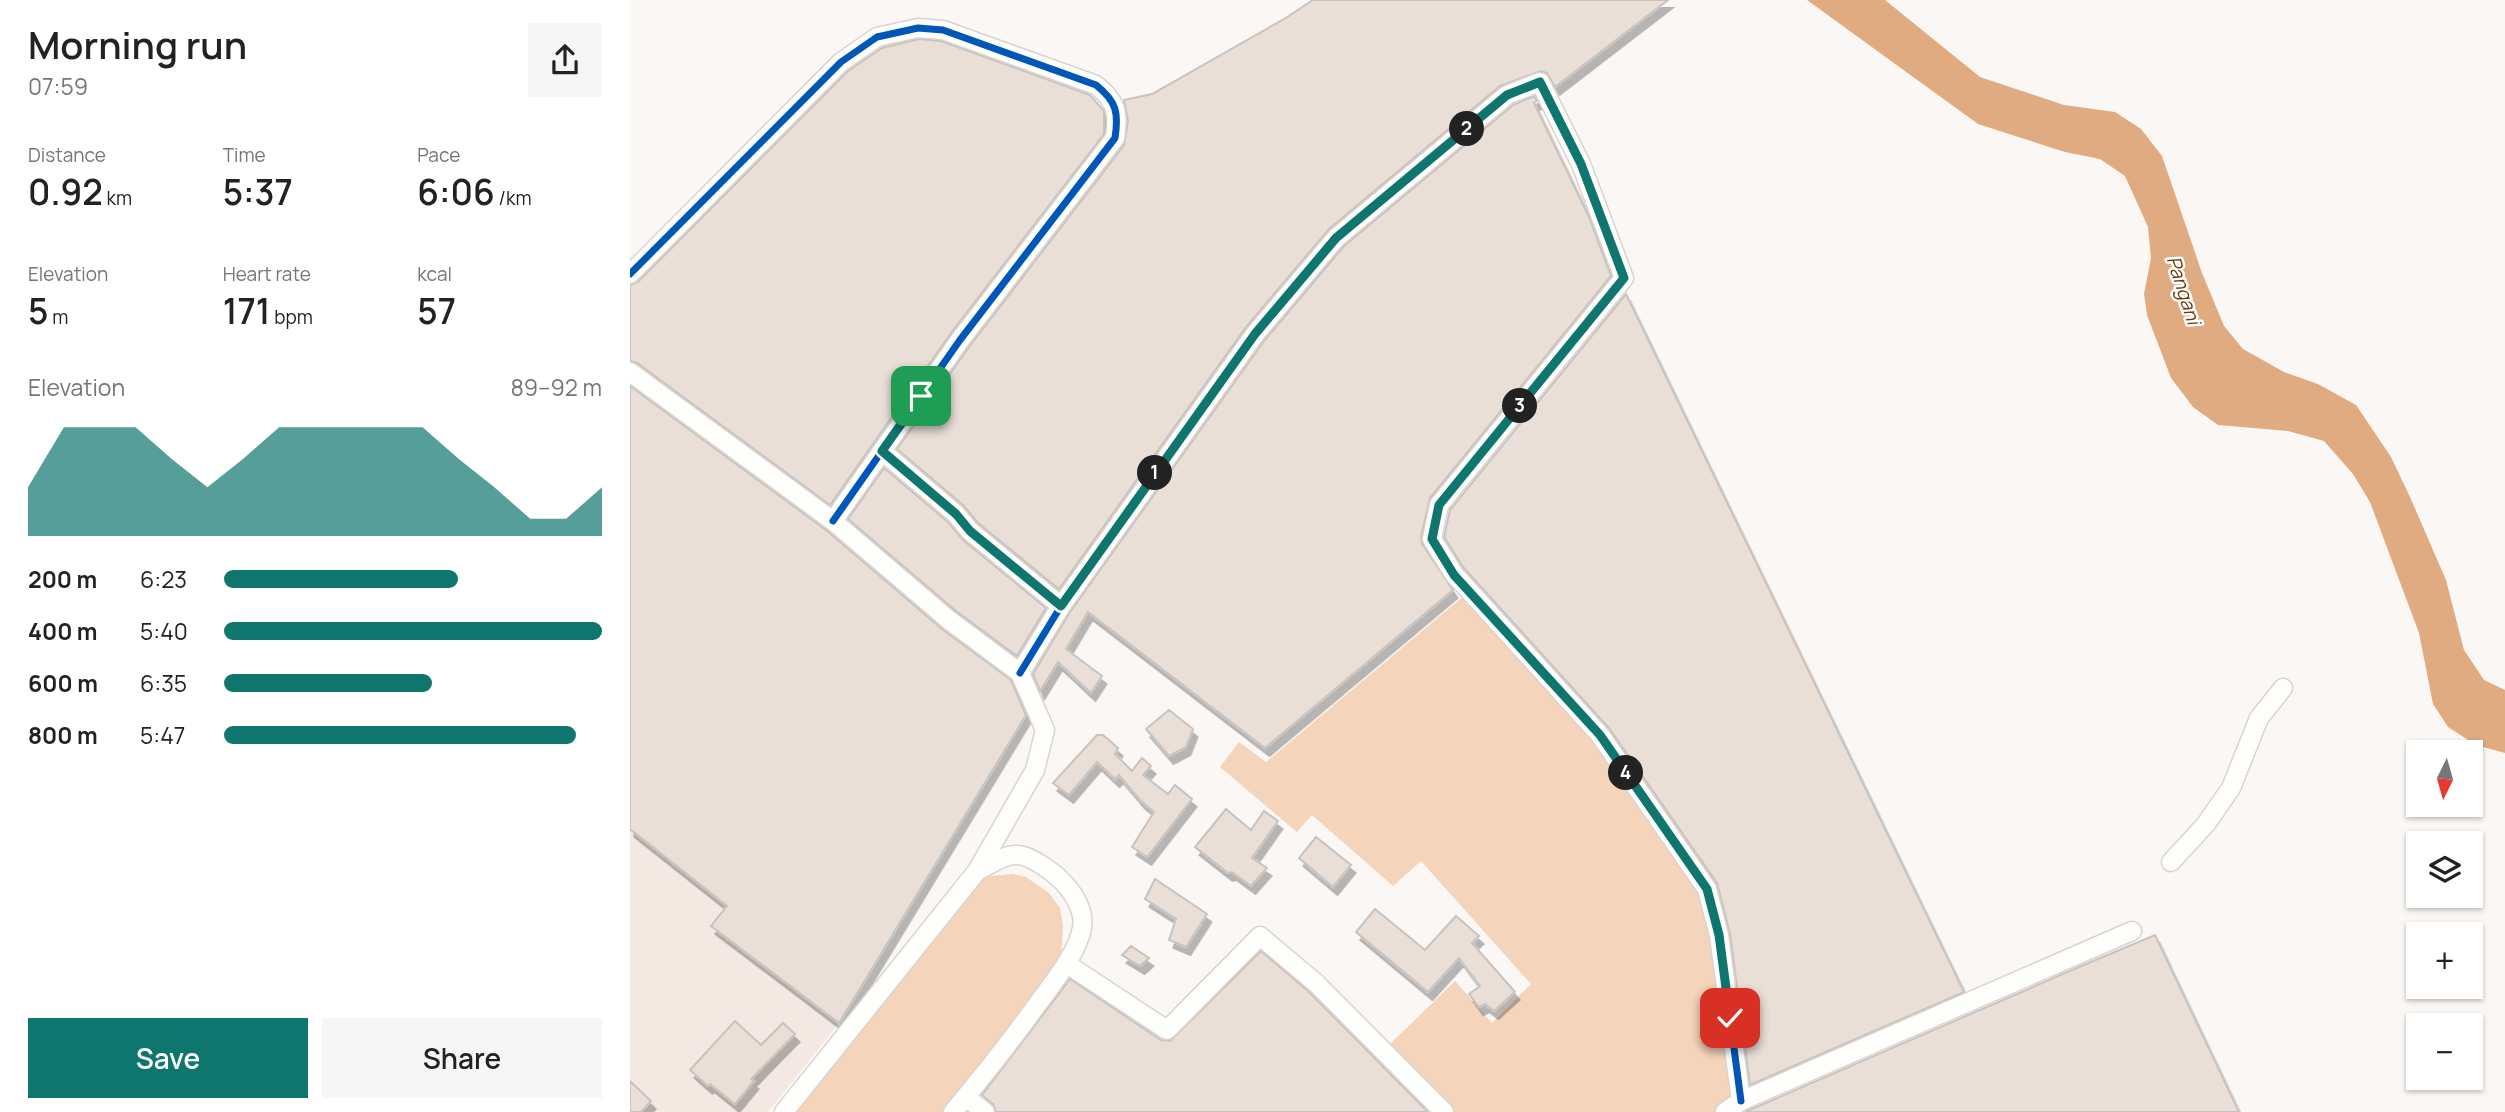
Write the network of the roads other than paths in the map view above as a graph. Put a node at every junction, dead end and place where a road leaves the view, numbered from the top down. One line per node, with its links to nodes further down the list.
1 (630, 274): 3 (street)
2 (630, 372): 4 (street)
3 (882, 451): 4 (street); 5 (street)
4 (833, 521): 6 (street)
5 (1061, 606): 6 (street); 13 (street)
6 (1020, 673): 9 (street)
7 (2283, 688): 8 (street)
8 (2171, 862)
9 (977, 871): 11 (street); 14 (street)
10 (2132, 931): 13 (street)
11 (1067, 964): 12 (street); 17 (street)
12 (966, 1097): 15 (street); 16 (street)
13 (1741, 1101): 18 (street)
14 (784, 1112)
15 (953, 1112)
16 (985, 1112)
17 (1444, 1112)
18 (1725, 1112)

